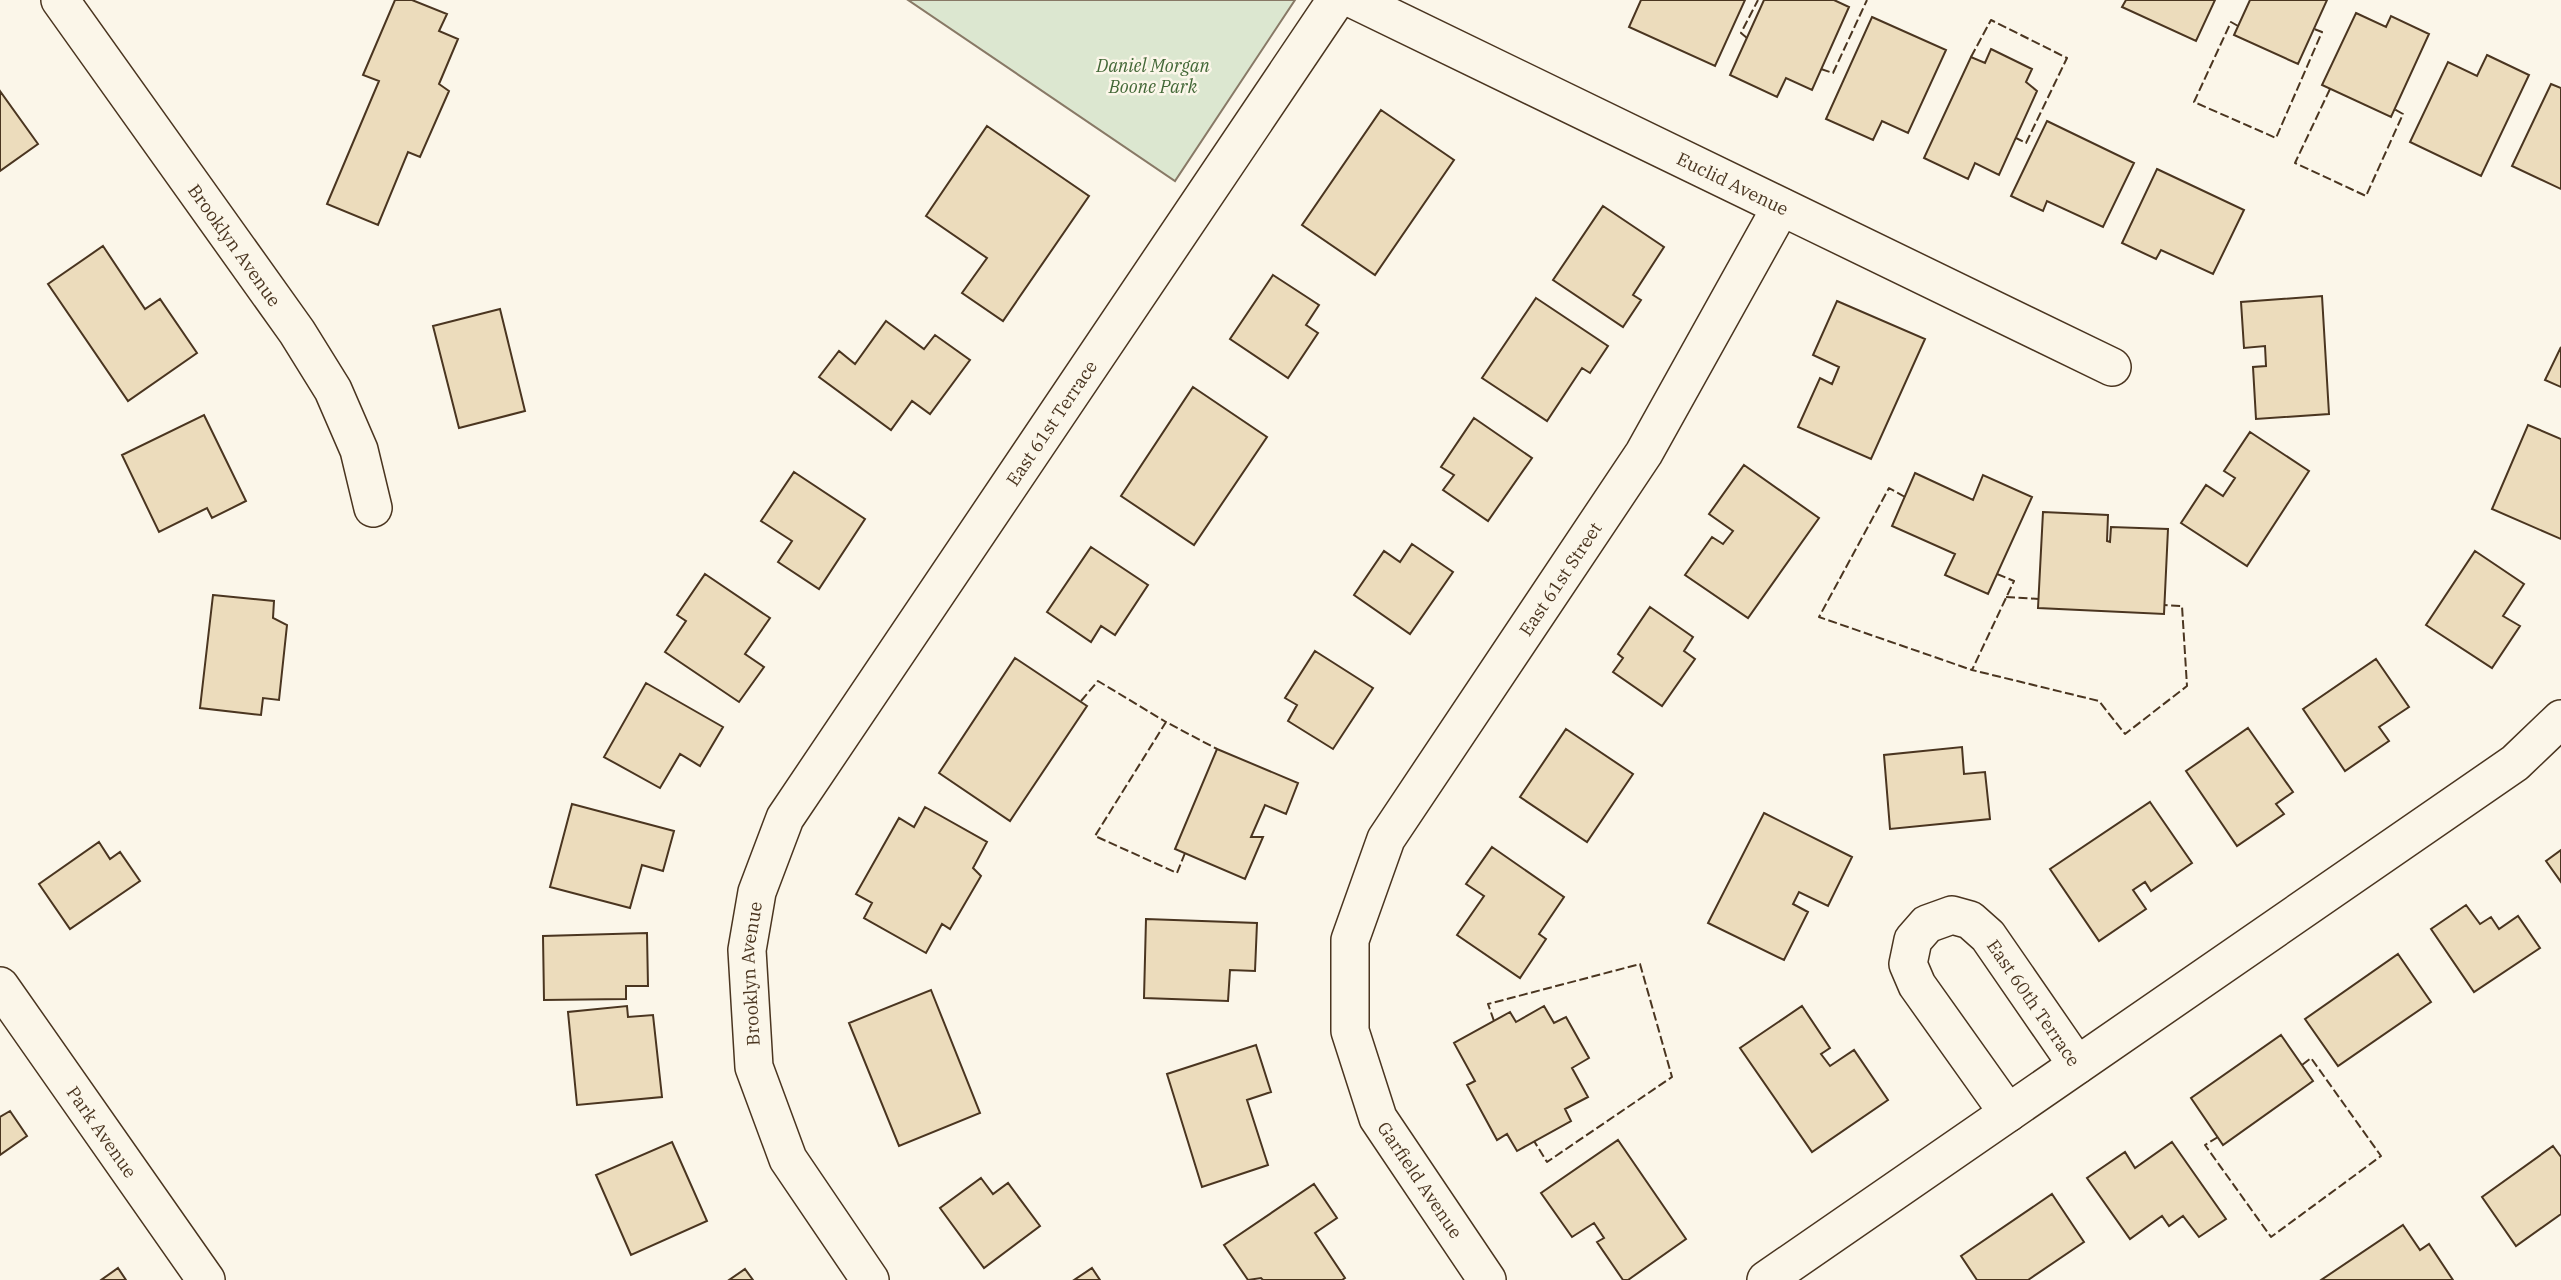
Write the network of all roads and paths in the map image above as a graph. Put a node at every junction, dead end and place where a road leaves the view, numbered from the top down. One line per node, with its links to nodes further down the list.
1 (60, 0): 6 (street, Brooklyn Avenue)
2 (1336, 0): 8 (street, East 61st Terrace)
3 (1355, 0): 4 (street, Euclid Avenue)
4 (1780, 207): 5 (street, Euclid Avenue); 9 (street, East 61st Street)
5 (2112, 367)
6 (373, 509)
7 (2561, 719): 11 (street, East 60th Terrace)
8 (773, 848): 14 (street, Brooklyn Avenue)
9 (1350, 952): 15 (street, Garfield Avenue)
10 (0, 986): 13 (street, Park Avenue)
11 (2077, 1065): 12 (street); 12 (street, East 60th Terrace)
12 (2008, 1113): 16 (street)
13 (206, 1280)
14 (870, 1280)
15 (1487, 1280)
16 (1766, 1280)

